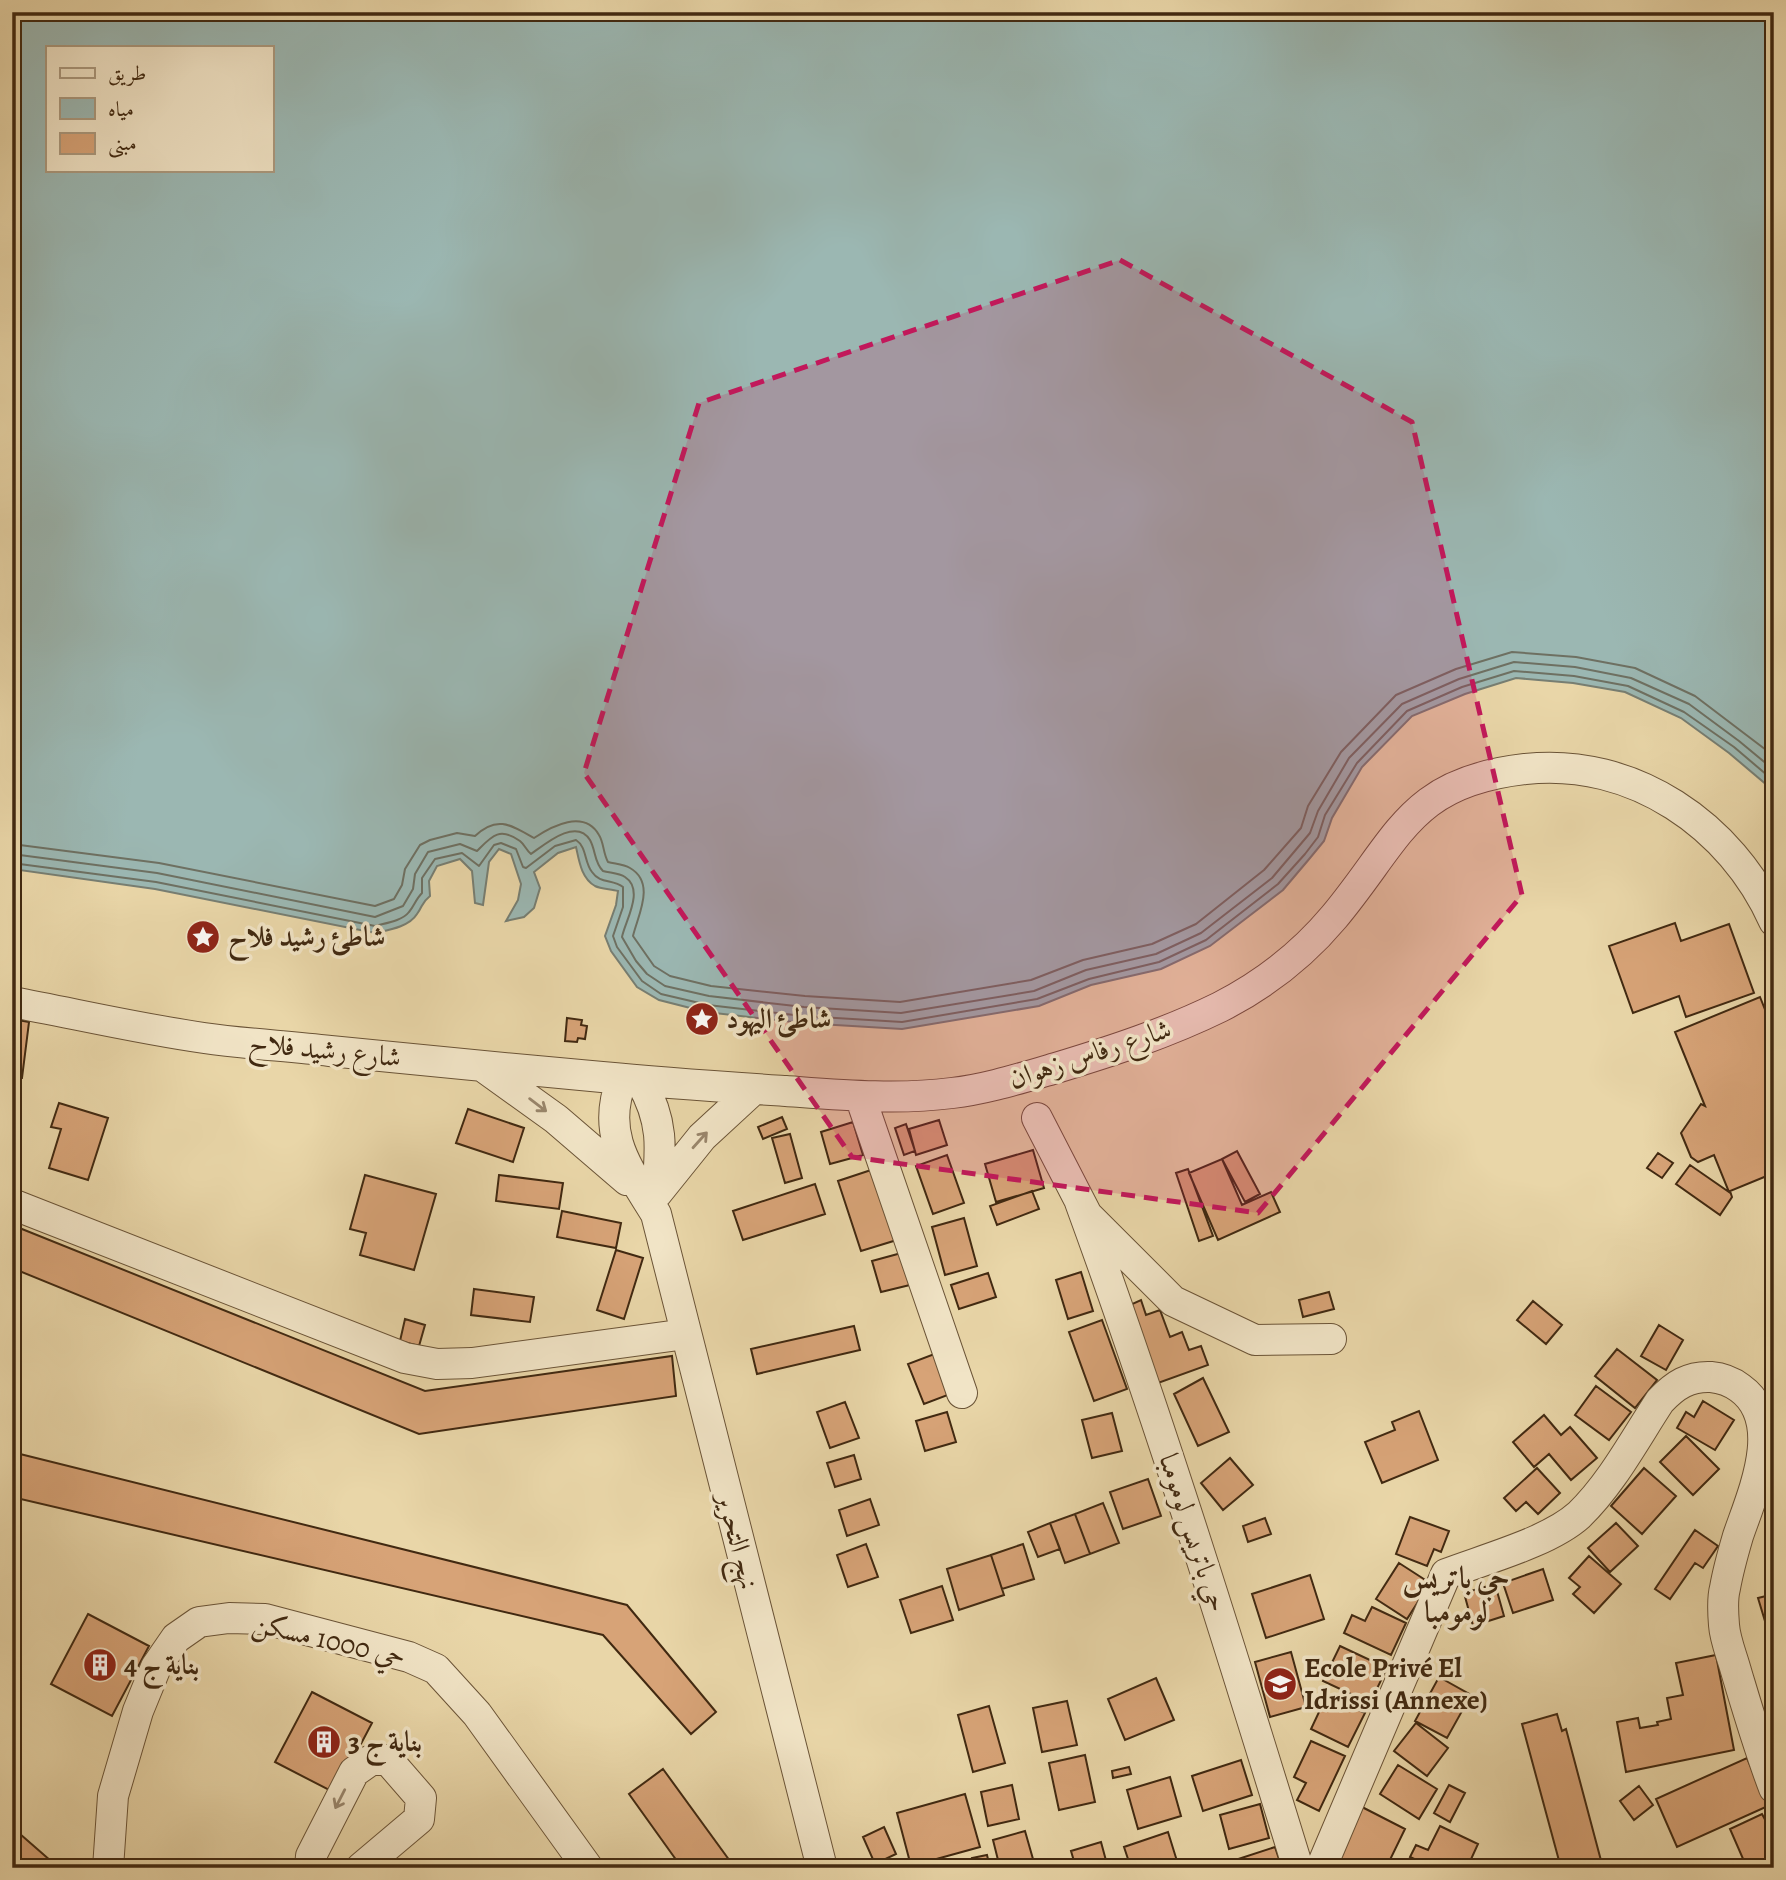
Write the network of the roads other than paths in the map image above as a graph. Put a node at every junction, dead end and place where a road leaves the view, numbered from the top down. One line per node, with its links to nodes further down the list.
1 (1774, 922): 6 (street, شارع رفاس زهوان)
2 (12, 1002): 3 (street, شارع رشيد فلاح)
3 (482, 1066): 4 (street, شارع رشيد فلاح); 8 (street, one-way to 8)
4 (632, 1080): 5 (street, شارع رفاس زهوان); 8 (street, نهج التحرير); 8 (street, نهج التحرير)
5 (754, 1089): 6 (street, شارع رفاس زهوان); 8 (street, one-way to 5)
6 (860, 1096): 13 (street)
7 (1037, 1118): 9 (street, حي باتريس لومومبا)
8 (653, 1202): 11 (street, نهج التحرير)
9 (1080, 1202): 12 (street, حي باتريس لومومبا); 20 (street, حي باتريس لومومبا)
10 (12, 1204): 11 (street)
11 (686, 1334): 19 (street, نهج التحرير)
12 (1331, 1339)
13 (962, 1393)
14 (1774, 1788): 21 (street)
15 (108, 1868): 18 (street, حي 1000 مسكن)
16 (310, 1868): 17 (street, one-way to 16)
17 (361, 1868)
18 (589, 1868)
19 (822, 1868)
20 (1298, 1868)
21 (1321, 1868)

